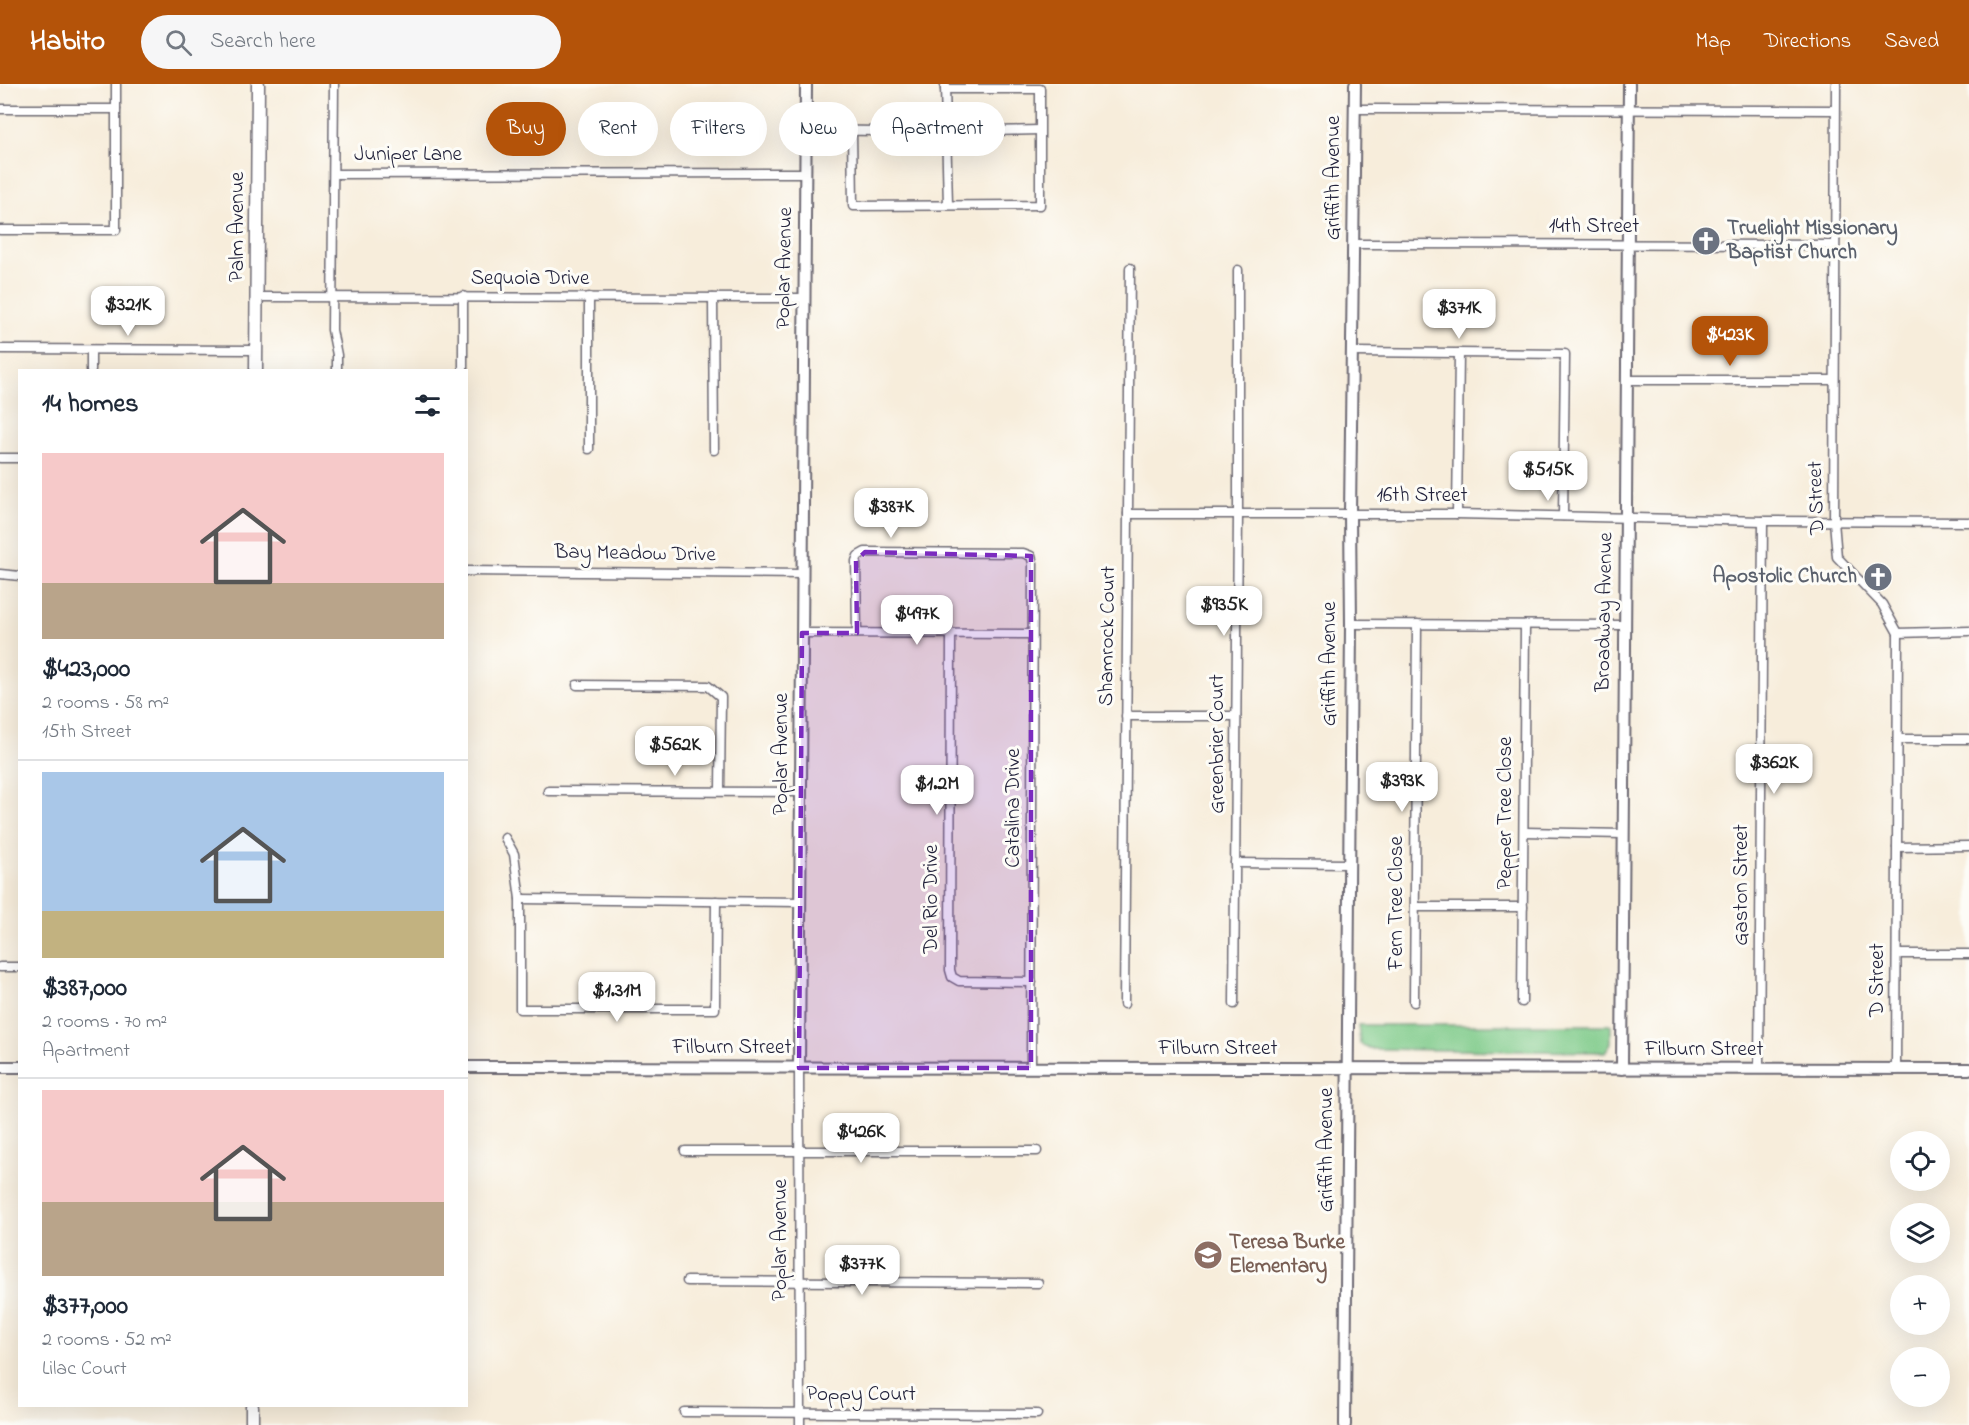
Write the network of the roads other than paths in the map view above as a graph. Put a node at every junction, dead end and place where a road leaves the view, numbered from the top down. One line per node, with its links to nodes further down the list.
1 (116, 84): 12 (street)
2 (258, 84): 31 (main road, Palm Avenue)
3 (334, 84): 22 (street)
4 (806, 84): 9 (street, Poplar Avenue)
5 (1355, 84): 13 (street, Griffith Avenue)
6 (1629, 84): 14 (street, Broadway Avenue)
7 (1836, 84): 15 (street, D Street)
8 (945, 86): 10 (street); 16 (street)
9 (806, 102)
10 (946, 102)
11 (0, 109): 12 (street)
12 (116, 109): 24 (street)
13 (1354, 109): 14 (street); 25 (street, Griffith Avenue)
14 (1629, 110): 15 (street); 26 (street, Broadway Avenue)
15 (1835, 110): 27 (street, D Street)
16 (1039, 130): 17 (street); 23 (street)
17 (1005, 131)
18 (806, 156): 21 (street, Poplar Avenue)
19 (852, 156): 23 (street)
20 (947, 156): 23 (street)
21 (806, 173): 22 (street, Juniper Lane); 34 (street, Poplar Avenue)
22 (334, 174): 32 (street)
23 (948, 205)
24 (0, 230)
25 (1353, 244): 26 (street, 14th Street); 39 (street, Griffith Avenue)
26 (1628, 245): 27 (street, 14th Street); 45 (street, Broadway Avenue)
27 (1834, 245): 46 (street, D Street)
28 (1130, 268): 51 (street, Shamrock Court)
29 (1238, 270): 52 (street, Greenbrier Court)
30 (463, 296): 32 (street, Sequoia Drive); 33 (street, Sequoia Drive); 44 (street)
31 (257, 297): 32 (street, Sequoia Drive); 38 (main road, Palm Avenue)
32 (333, 297): 43 (street)
33 (589, 297): 35 (street, Sequoia Drive); 47 (street)
34 (804, 297): 35 (street, Sequoia Drive); 62 (street, Poplar Avenue)
35 (713, 298): 48 (street)
36 (0, 349): 37 (street)
37 (91, 350): 38 (street); 41 (street)
38 (256, 350): 42 (main road, Palm Avenue)
39 (1353, 352): 40 (street); 53 (street, Griffith Avenue)
40 (1459, 353): 54 (street); 55 (street)
41 (91, 369)
42 (256, 369)
43 (337, 369)
44 (463, 369)
45 (1627, 380): 46 (street); 56 (street, Broadway Avenue)
46 (1833, 380): 58 (street, D Street)
47 (589, 449)
48 (714, 450)
49 (0, 458): 50 (street)
50 (18, 458)
51 (1128, 514): 52 (street, 16th Street); 75 (street, Shamrock Court)
52 (1239, 514): 53 (street, 16th Street); 76 (street, Greenbrier Court)
53 (1350, 514): 54 (street, 16th Street); 64 (street, Griffith Avenue)
54 (1457, 514): 55 (street, 16th Street)
55 (1563, 516): 56 (street, 16th Street)
56 (1626, 517): 57 (street, 16th Street); 67 (street, Broadway Avenue)
57 (1763, 521): 58 (street, 16th Street); 111 (street, Gaston Street)
58 (1834, 521): 59 (street, 16th Street); 72 (street, D Street)
59 (1969, 522)
60 (468, 571): 62 (street, Bay Meadow Drive)
61 (0, 574): 63 (street)
62 (803, 574): 69 (street, Poplar Avenue)
63 (18, 576)
64 (1351, 624): 65 (street); 88 (street, Griffith Avenue)
65 (1417, 624): 66 (street); 92 (street, Fern Tree Close)
66 (1525, 624): 67 (street); 82 (street, Pepper Tree Close)
67 (1625, 625): 83 (street, Broadway Avenue)
68 (1969, 631): 72 (street)
69 (802, 633): 70 (street); 81 (street, Poplar Avenue)
70 (857, 633): 71 (street); 73 (street, Catalina Drive)
71 (951, 633): 73 (street); 98 (street, Del Rio Drive)
72 (1898, 633): 77 (street, D Street)
73 (1032, 634): 98 (street, Catalina Drive)
74 (577, 686): 79 (street)
75 (1126, 716): 76 (street); 101 (street, Shamrock Court)
76 (1236, 716): 87 (street, Greenbrier Court)
77 (1898, 739): 78 (street); 86 (street, D Street)
78 (1969, 739)
79 (720, 790): 80 (street); 81 (street)
80 (548, 791)
81 (801, 792): 91 (street, Poplar Avenue)
82 (1525, 832): 83 (street); 93 (street, Pepper Tree Close)
83 (1623, 834): 109 (street, Broadway Avenue)
84 (505, 838): 89 (street)
85 (1969, 846): 86 (street)
86 (1897, 847): 94 (street, D Street)
87 (1235, 863): 88 (street); 102 (street, Greenbrier Court)
88 (1348, 864): 108 (street, Griffith Avenue)
89 (520, 899): 90 (street); 90 (street)
90 (716, 901): 91 (street)
91 (800, 902): 106 (street, Poplar Avenue)
92 (1415, 907): 93 (street); 99 (street, Fern Tree Close)
93 (1523, 907): 100 (street, Pepper Tree Close)
94 (1897, 954): 95 (street); 112 (street, D Street)
95 (1969, 954)
96 (0, 967): 97 (street)
97 (18, 967)
98 (1032, 982): 107 (street, Catalina Drive)
99 (1414, 1002)
100 (1522, 1002)
101 (1125, 1004)
102 (1234, 1004)
103 (0, 1067): 104 (street)
104 (18, 1067)
105 (468, 1067): 106 (street, Filburn Street)
106 (799, 1068): 107 (street, Filburn Street); 113 (street, Poplar Avenue)
107 (1031, 1068): 108 (street, Filburn Street)
108 (1348, 1069): 109 (street, Filburn Street); 125 (street, Griffith Avenue)
109 (1622, 1069): 111 (street, Filburn Street)
110 (1969, 1069): 112 (street, Filburn Street)
111 (1759, 1070): 112 (street, Filburn Street)
112 (1896, 1070)
113 (800, 1150): 114 (street); 115 (street); 117 (street, Poplar Avenue)
114 (685, 1151)
115 (1037, 1151)
116 (687, 1281): 117 (street)
117 (800, 1282): 118 (street); 121 (street, Poplar Avenue)
118 (1038, 1283)
119 (252, 1407): 123 (main road)
120 (684, 1412): 121 (street, Poppy Court)
121 (800, 1413): 122 (street, Poppy Court); 124 (street, Poplar Avenue)
122 (1037, 1414)
123 (252, 1425)
124 (800, 1425)
125 (1345, 1425)

